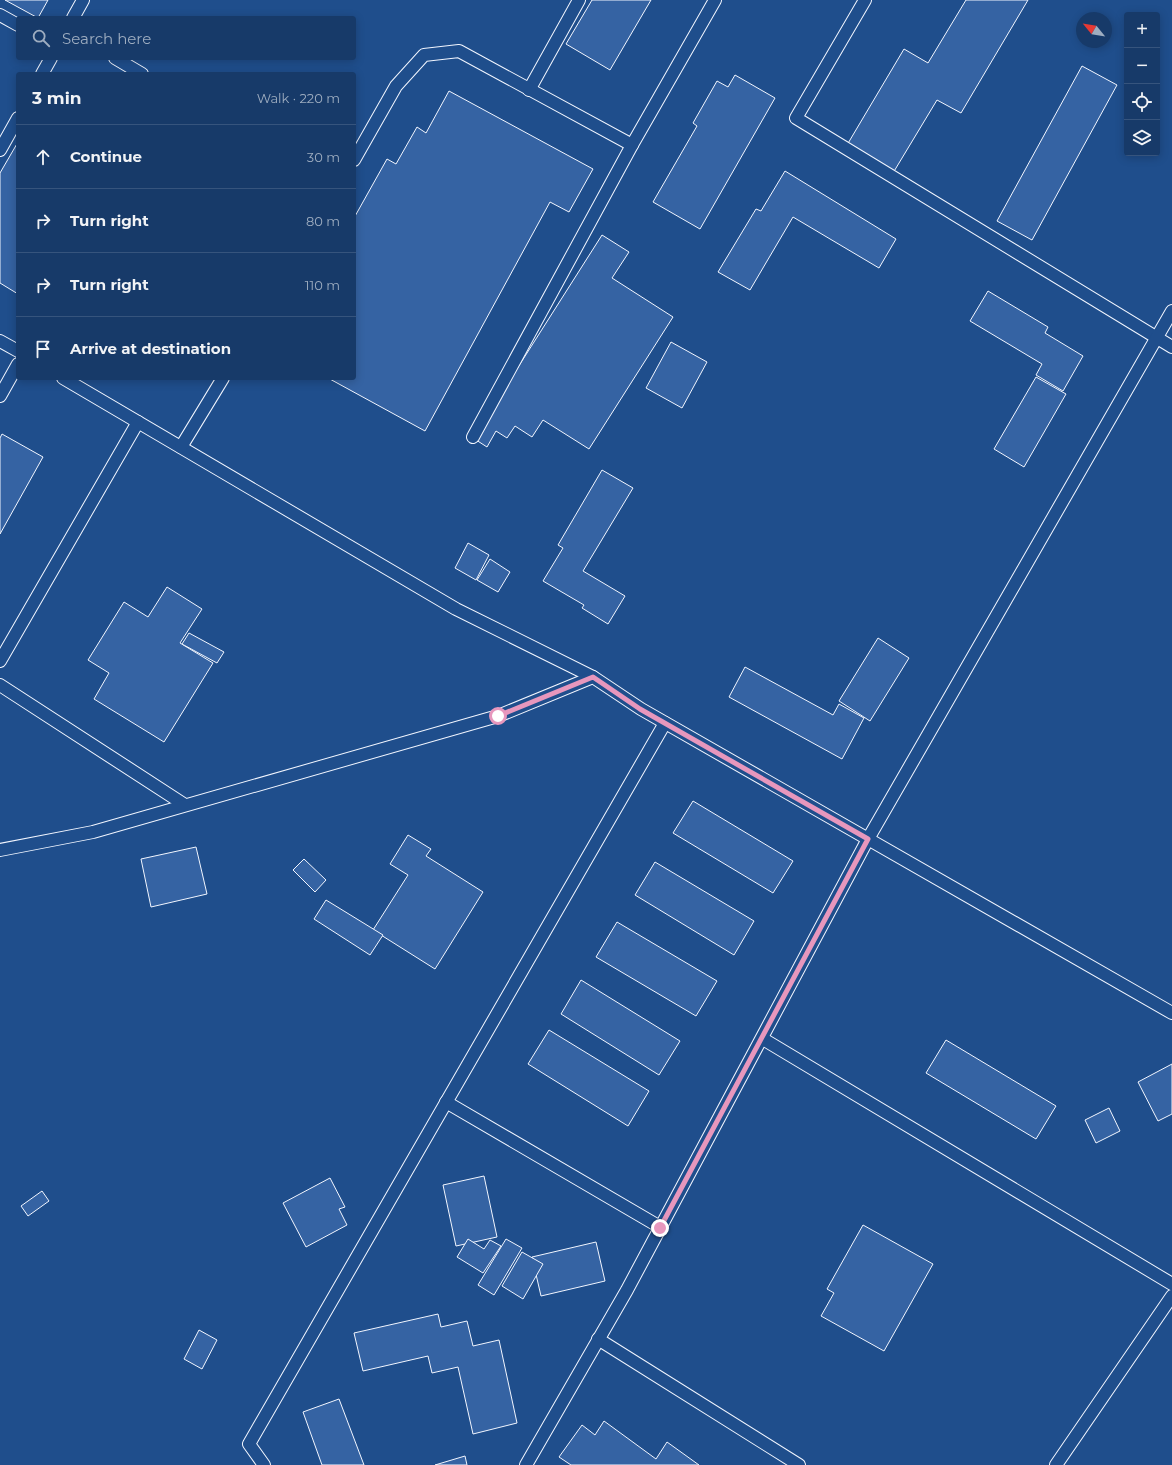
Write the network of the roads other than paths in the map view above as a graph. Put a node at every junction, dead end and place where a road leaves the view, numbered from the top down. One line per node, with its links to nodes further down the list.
1 (83, 0): 6 (lane)
2 (578, 0): 12 (lane)
3 (714, 0): 14 (lane)
4 (865, 0): 18 (lane)
5 (0, 15): 7 (lane)
6 (74, 16)
7 (16, 24)
8 (50, 60): 10 (lane)
9 (118, 60): 11 (lane)
10 (43, 72)
11 (139, 72)
12 (529, 90): 14 (lane); 16 (lane)
13 (16, 122): 15 (lane)
14 (632, 145): 27 (lane)
15 (0, 150)
16 (356, 156)
17 (1172, 311): 18 (lane)
18 (1157, 338): 20 (lane); 34 (lane)
19 (0, 341): 21 (lane)
20 (1172, 347)
21 (16, 350)
22 (16, 368): 25 (lane)
23 (67, 380): 26 (lane)
24 (222, 380): 28 (lane)
25 (0, 396)
26 (138, 422): 28 (lane); 29 (lane)
27 (473, 437)
28 (181, 447): 30 (lane)
29 (0, 662)
30 (593, 677): 32 (lane); 33 (lane)
31 (0, 685): 33 (lane)
32 (665, 723): 34 (lane); 38 (lane)
33 (186, 805): 35 (lane)
34 (868, 839): 36 (lane); 37 (lane)
35 (0, 850)
36 (1172, 1013)
37 (763, 1039): 39 (lane); 40 (lane)
38 (446, 1102): 39 (lane); 43 (lane)
39 (660, 1228): 42 (lane)
40 (1172, 1284)
41 (1172, 1296): 46 (lane)
42 (598, 1339): 44 (lane); 45 (lane)
43 (264, 1465)
44 (526, 1465)
45 (799, 1465)
46 (1056, 1465)

